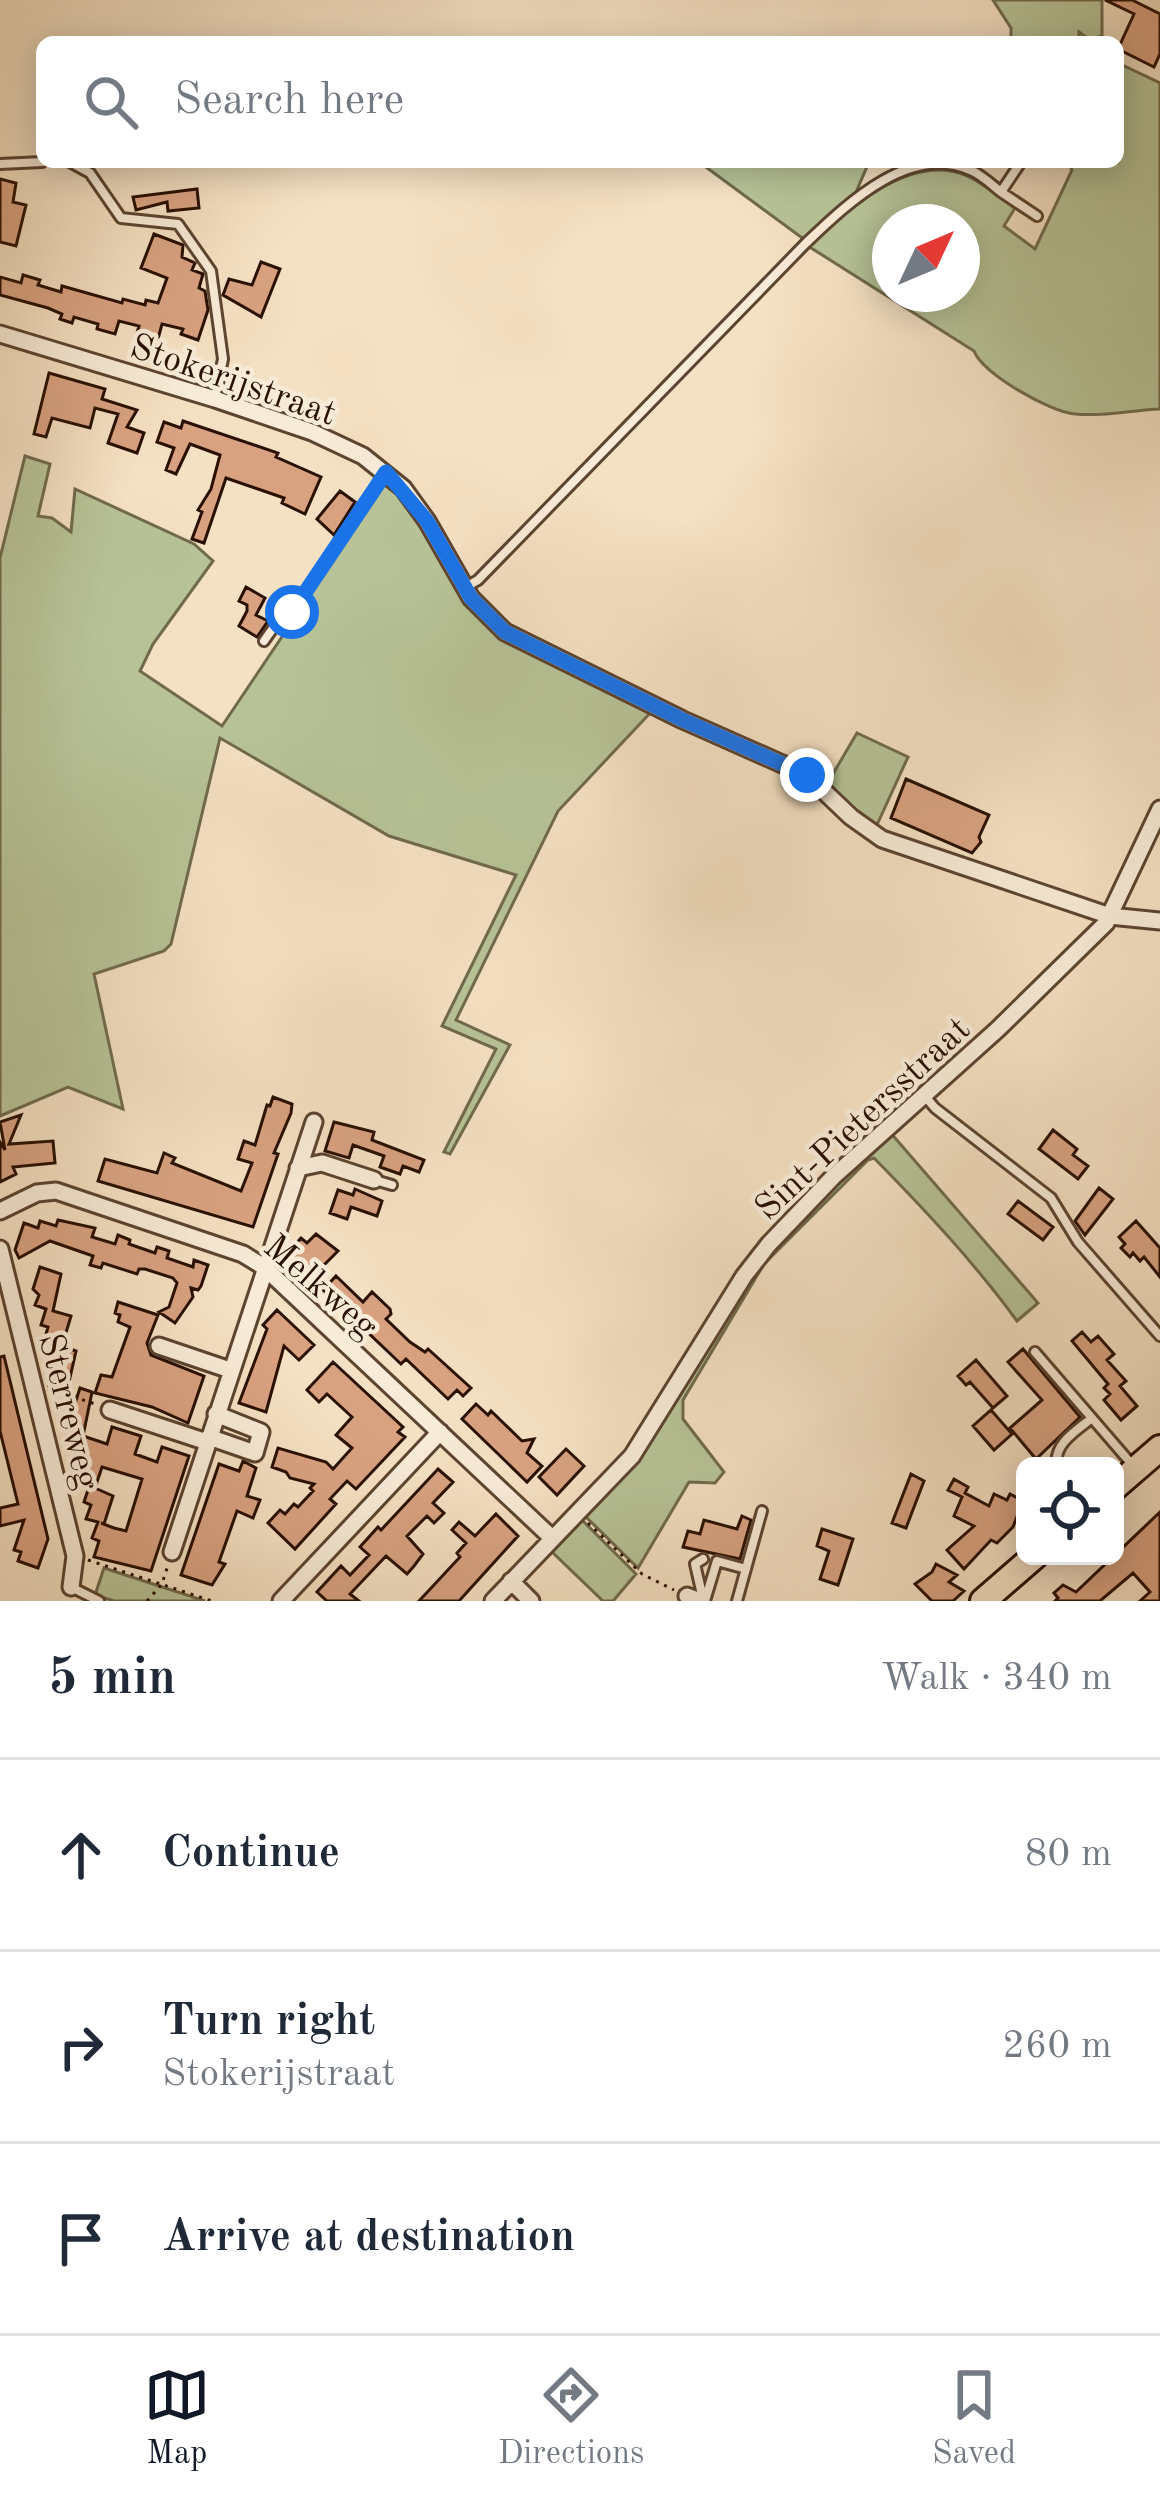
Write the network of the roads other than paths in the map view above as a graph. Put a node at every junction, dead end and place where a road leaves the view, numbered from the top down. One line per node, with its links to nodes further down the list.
1 (36, 162): 2 (lane)
2 (0, 164)
3 (81, 168): 12 (lane)
4 (914, 168): 14 (lane)
5 (958, 168): 8 (lane)
6 (976, 168): 8 (lane)
7 (1017, 168): 9 (lane)
8 (974, 172): 9 (lane)
9 (1001, 192): 10 (lane)
10 (1037, 216)
11 (0, 334): 12 (street, Stokerijstraat)
12 (215, 399): 13 (street, Stokerijstraat)
13 (386, 472): 14 (street, Stokerijstraat); 15 (lane)
14 (465, 588): 17 (street, Stokerijstraat)
15 (264, 641)
16 (1160, 809): 17 (street, Sint-Pietersstraat)
17 (1110, 916): 18 (street, Stokerijstraat); 19 (street, Sint-Pietersstraat)
18 (1160, 921)
19 (924, 1095): 27 (lane); 41 (street, Sint-Pietersstraat)
20 (314, 1122): 21 (street)
21 (298, 1168): 22 (street); 26 (street)
22 (374, 1180): 23 (lane)
23 (392, 1185)
24 (0, 1211): 26 (street, Melkweg)
25 (0, 1249): 47 (street, Sterreweg)
26 (264, 1267): 30 (street); 34 (street, Melkweg)
27 (1160, 1336)
28 (159, 1346): 30 (street)
29 (1035, 1352): 33 (lane)
30 (230, 1370): 32 (street)
31 (110, 1410): 35 (street)
32 (216, 1414): 35 (street); 35 (street)
33 (1092, 1418): 37 (lane); 38 (lane)
34 (440, 1432): 41 (street, Melkweg); 50 (street)
35 (208, 1440): 42 (street)
36 (1160, 1448): 38 (main road)
37 (1055, 1457)
38 (1136, 1469): 39 (main road)
39 (1124, 1479)
40 (762, 1511): 45 (lane)
41 (551, 1537): 46 (street, Sint-Pietersstraat)
42 (172, 1552)
43 (703, 1558): 48 (lane)
44 (1025, 1565): 54 (main road)
45 (746, 1569): 48 (lane); 53 (lane)
46 (511, 1581): 51 (street, Sint-Pietersstraat); 52 (street)
47 (71, 1587): 49 (lane)
48 (699, 1600)
49 (100, 1601)
50 (280, 1601)
51 (493, 1601)
52 (531, 1601)
53 (737, 1601)
54 (983, 1601)

